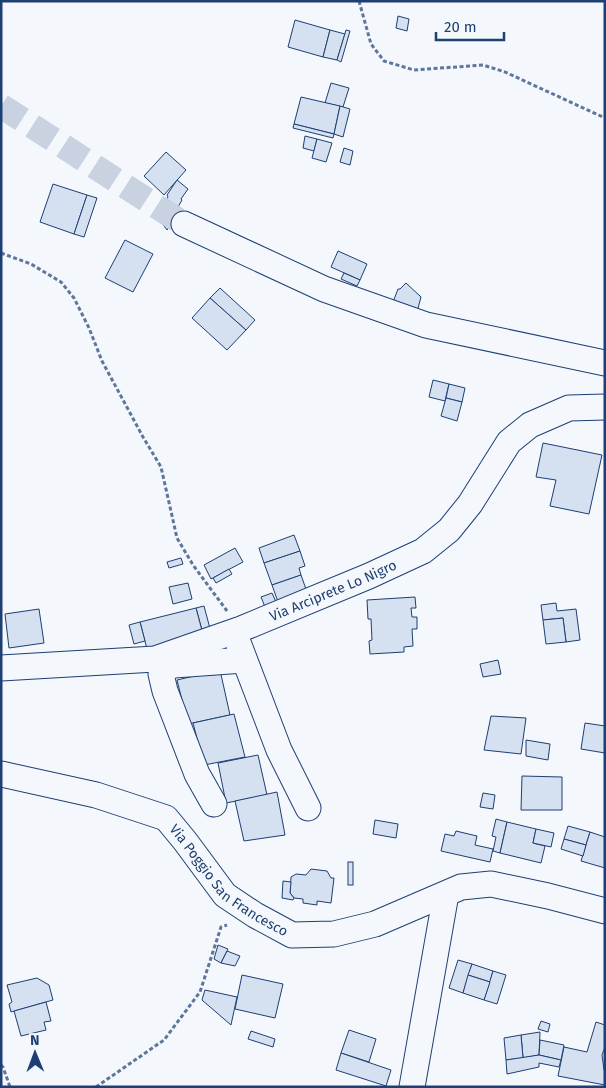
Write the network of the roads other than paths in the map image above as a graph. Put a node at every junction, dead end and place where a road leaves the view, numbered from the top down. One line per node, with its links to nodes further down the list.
1 (184, 224): 2 (street)
2 (605, 363)
3 (605, 407): 4 (street, Via Arciprete Lo Nigro)
4 (237, 630): 5 (street); 6 (street, Via Arciprete Lo Nigro)
5 (244, 660): 8 (street); 9 (street)
6 (1, 668)
7 (1, 774): 10 (street, Via Poggio San Francesco)
8 (214, 804)
9 (308, 808)
10 (446, 894): 11 (street, Via Poggio San Francesco); 12 (street)
11 (605, 911)
12 (412, 1087)

